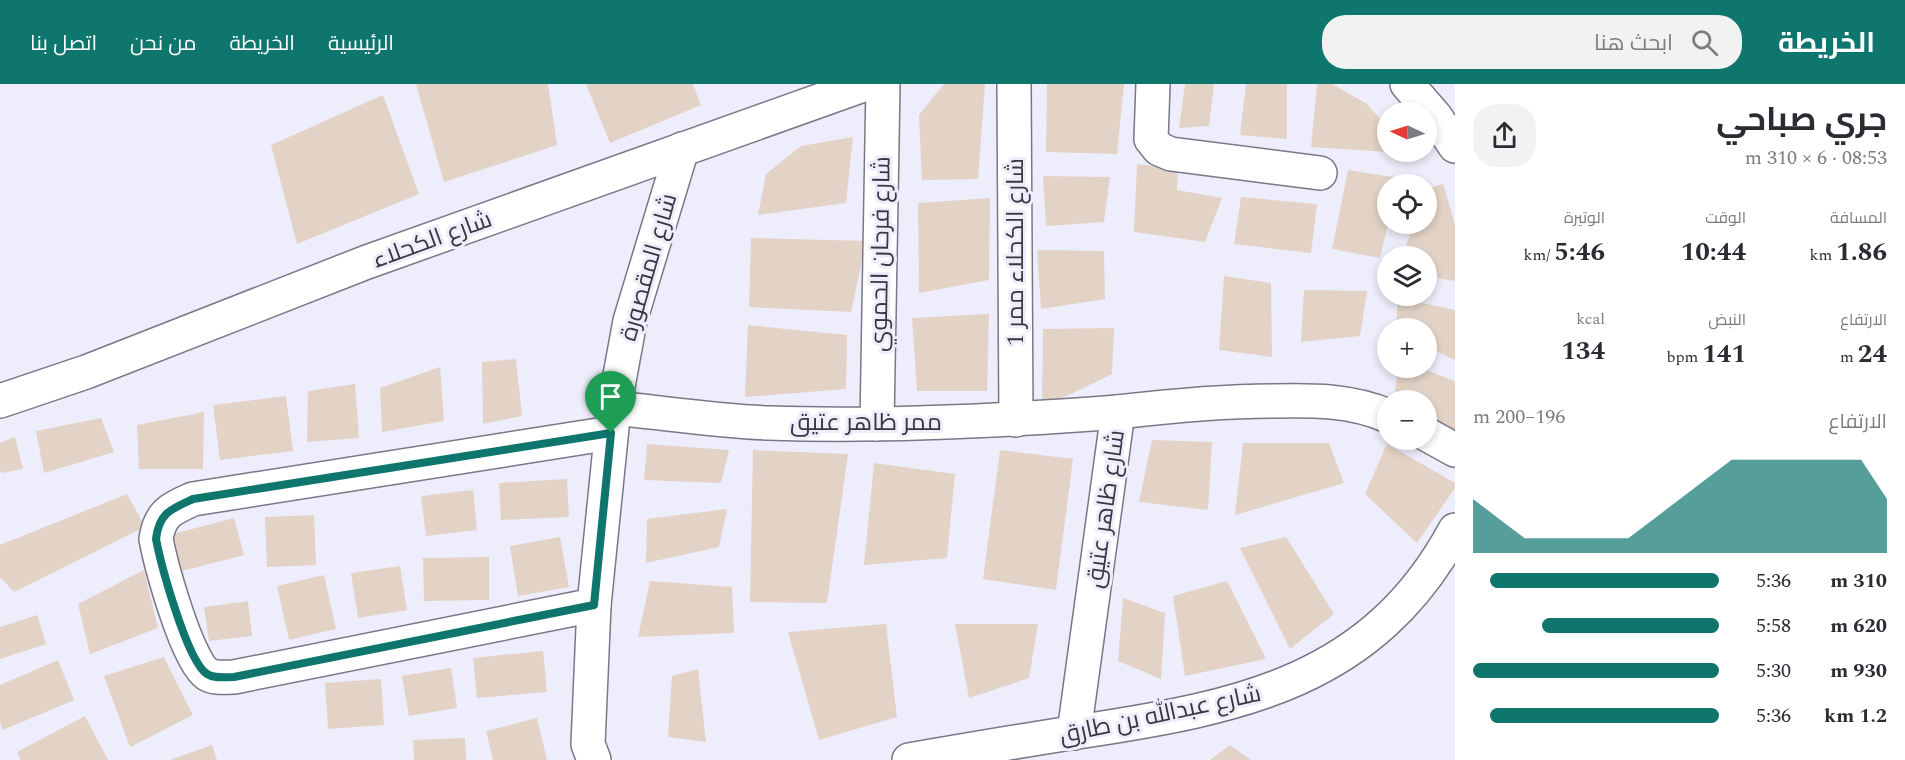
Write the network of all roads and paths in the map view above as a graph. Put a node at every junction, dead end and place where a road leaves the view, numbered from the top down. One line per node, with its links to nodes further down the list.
1 (866, 84): 7 (street, شارع الكحلاء)
2 (883, 84): 14 (street, شارع فرحان الحموي)
3 (1014, 84): 12 (street, شارع الكحلاء ممر 1)
4 (1153, 84): 8 (street)
5 (1407, 84): 6 (street)
6 (1455, 147)
7 (682, 149): 9 (street, شارع الكحلاء); 13 (street, شارع المقصورة)
8 (1320, 173)
9 (0, 401)
10 (1118, 412): 11 (street, شارع ظاهر عتيق); 12 (street, ممر ظاهر عتيق); 19 (street, شارع ظاهر عتيق)
11 (1377, 412)
12 (1016, 420): 14 (street, ممر ظاهر عتيق)
13 (613, 421): 14 (street, ممر ظاهر عتيق); 18 (street, شارع المقصورة); 18 (street, ممر ظاهر عتيق)
14 (877, 424)
15 (1437, 440): 16 (street)
16 (1455, 450)
17 (1455, 531): 19 (street, شارع عبدالله بن طارق)
18 (594, 605): 20 (street, شارع المقصورة)
19 (1074, 733): 21 (street, شارع عبدالله بن طارق)
20 (588, 755)
21 (909, 760)

